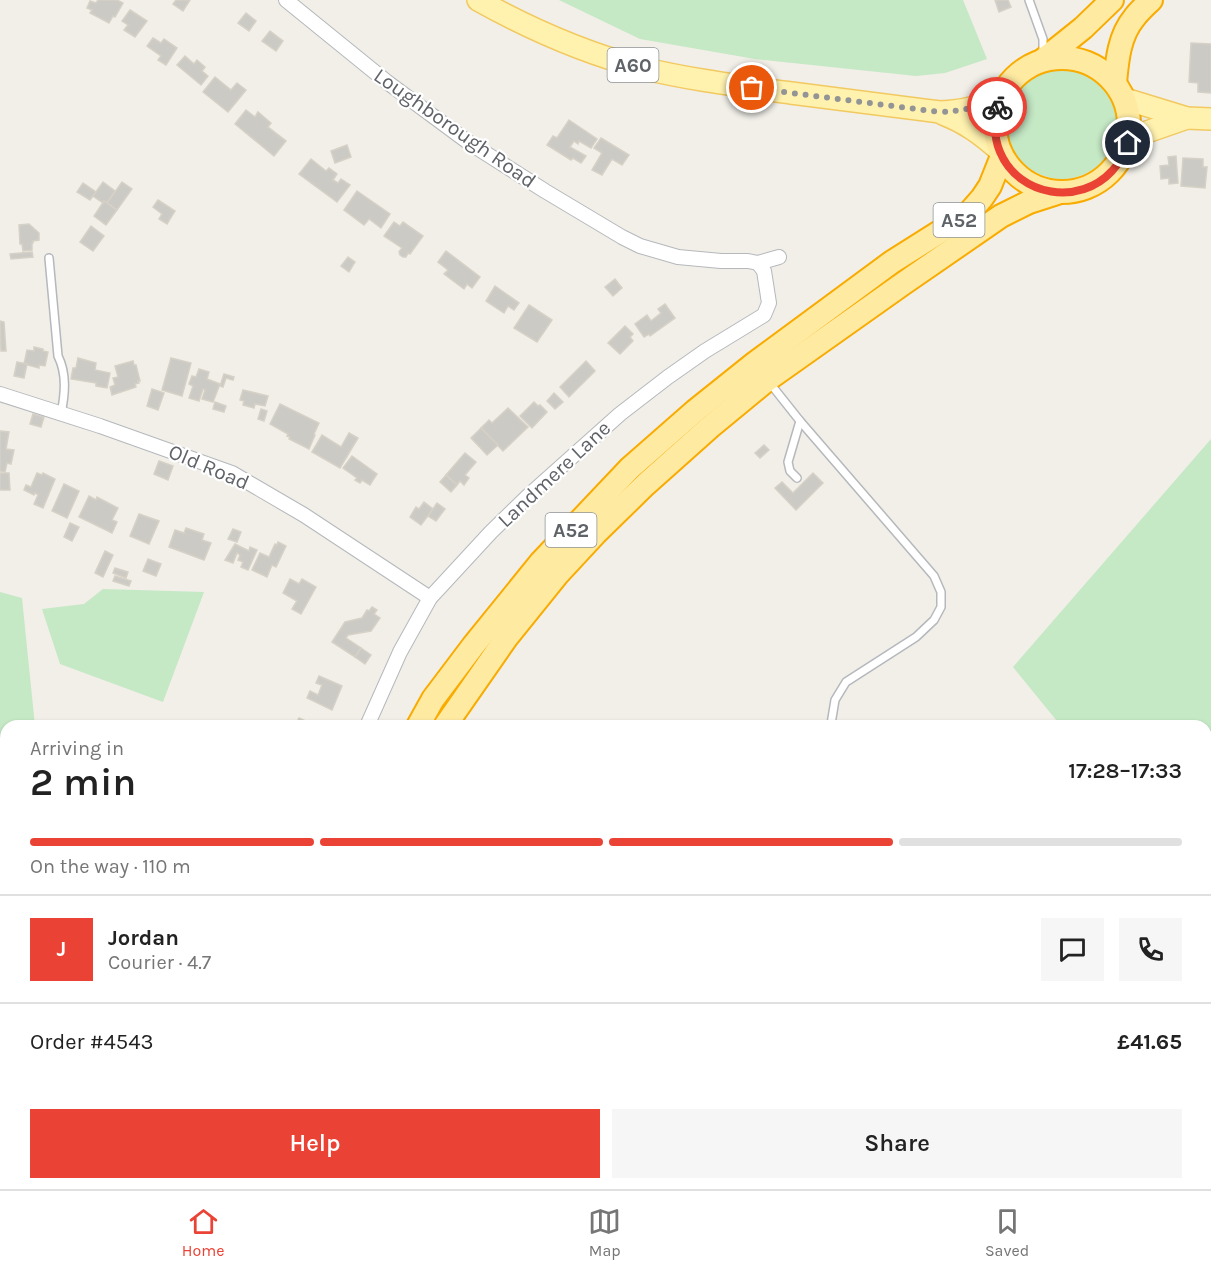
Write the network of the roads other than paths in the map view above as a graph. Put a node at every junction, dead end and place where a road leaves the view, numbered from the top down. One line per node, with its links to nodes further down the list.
1 (285, 0): 17 (street, Loughborough Road)
2 (478, 0): 9 (main road, A60)
3 (1029, 0): 6 (lane)
4 (1112, 0): 6 (highway, A52)
5 (1151, 0): 7 (highway, A52)
6 (1043, 60): 7 (highway, A52); 8 (highway, A52)
7 (1120, 91): 10 (main road); 12 (highway, A52)
8 (1001, 96): 9 (main road, A60); 13 (highway, A52)
9 (940, 112): 13 (main road, A60)
10 (1187, 118): 11 (main road); 12 (main road)
11 (1211, 119)
12 (1128, 143): 14 (highway, A52)
13 (1001, 153): 14 (highway, A52); 25 (highway, A52)
14 (1057, 193): 18 (highway, A52)
15 (779, 257): 17 (street)
16 (49, 258): 20 (lane)
17 (758, 263): 23 (street, Landmere Lane)
18 (768, 380): 21 (lane); 26 (highway, A52)
19 (0, 394): 20 (street, Old Road)
20 (61, 414): 23 (street, Old Road)
21 (800, 421): 22 (lane); 27 (lane)
22 (797, 478)
23 (430, 597): 24 (street, Landmere Lane)
24 (370, 720)
25 (422, 720)
26 (449, 720)
27 (832, 720)

